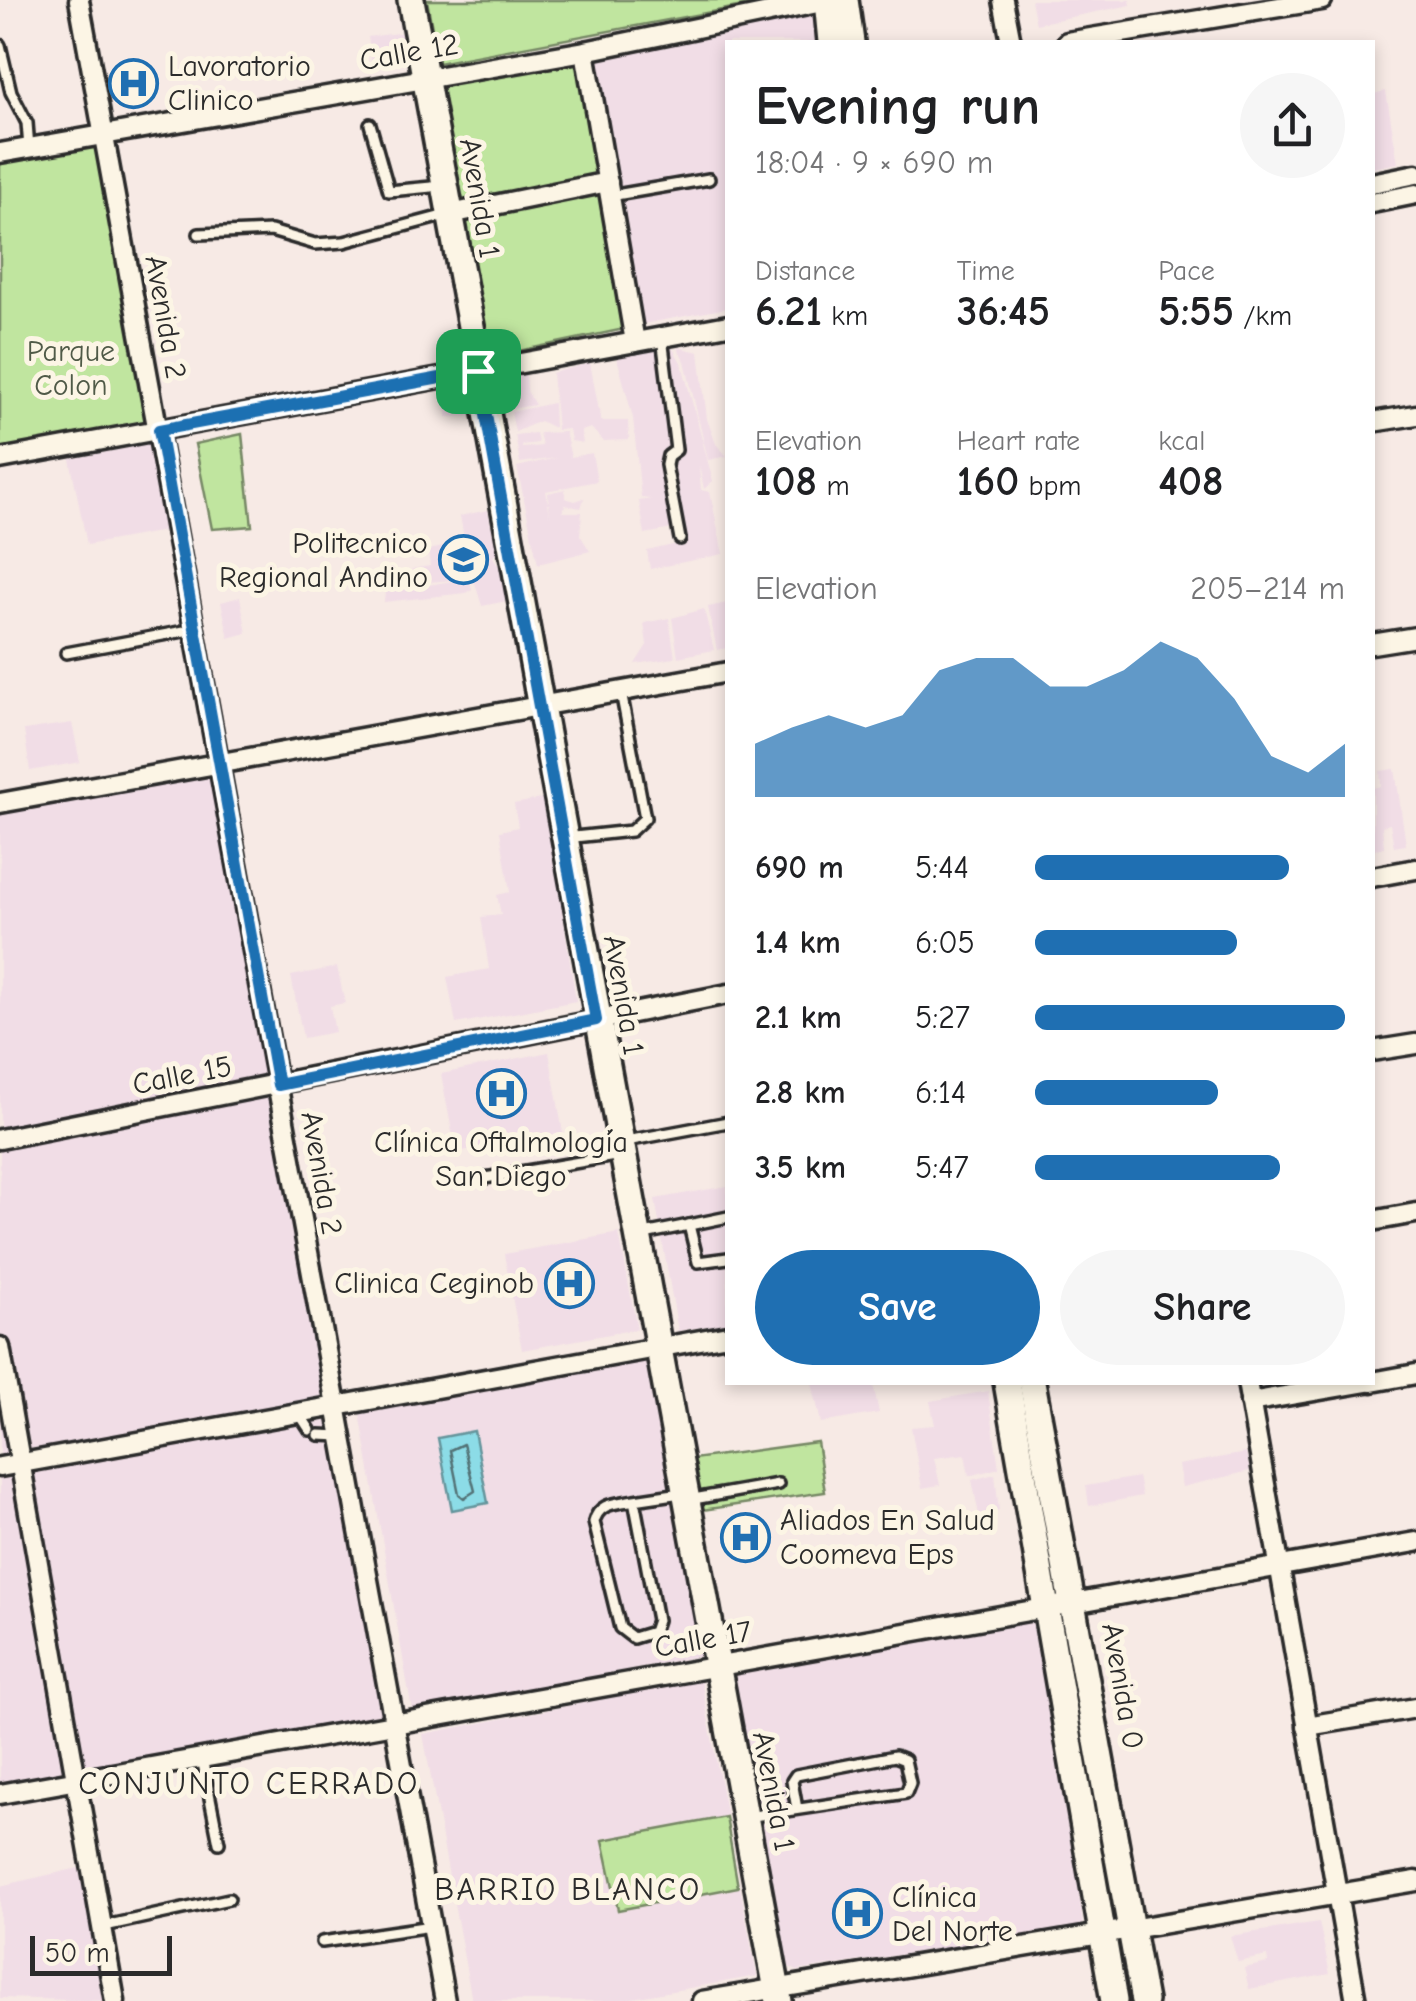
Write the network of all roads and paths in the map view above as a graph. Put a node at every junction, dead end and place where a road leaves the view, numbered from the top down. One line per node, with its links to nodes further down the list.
1 (79, 0): 15 (street, Avenida 2)
2 (411, 0): 13 (street, Avenida 1)
3 (826, 0): 8 (street); 12 (street, Calle 12)
4 (845, 0): 9 (street)
5 (1002, 0): 10 (street)
6 (1322, 0): 7 (street)
7 (1112, 39)
8 (831, 40)
9 (851, 40)
10 (1011, 40)
11 (0, 45): 16 (lane)
12 (585, 51): 13 (street, Calle 12); 22 (street)
13 (424, 77): 15 (street, Calle 12); 21 (street, Avenida 1)
14 (370, 124): 21 (lane)
15 (106, 134): 16 (street, Calle 12); 33 (street, Avenida 2)
16 (29, 148): 17 (street, Calle 12)
17 (0, 153)
18 (1416, 174): 20 (street)
19 (709, 179): 22 (lane)
20 (1375, 182)
21 (445, 185): 25 (street, Avenida 1)
22 (609, 189): 25 (street); 29 (street)
23 (1416, 194): 24 (street)
24 (1375, 201)
25 (450, 214): 26 (lane); 30 (street, Avenida 1)
26 (199, 234)
27 (725, 326): 28 (street)
28 (662, 338): 29 (street); 35 (lane)
29 (635, 342): 30 (street)
30 (478, 371): 33 (street); 42 (street, Avenida 1)
31 (1416, 414): 32 (street)
32 (1375, 421)
33 (159, 430): 34 (street); 36 (street, Avenida 2)
34 (0, 460)
35 (680, 538)
36 (195, 629): 39 (lane); 43 (street, Avenida 2)
37 (1416, 638): 38 (street)
38 (1375, 644)
39 (66, 653)
40 (725, 673): 41 (street)
41 (620, 691): 42 (street); 45 (lane)
42 (539, 706): 43 (street); 45 (street, Avenida 1)
43 (220, 764): 44 (street); 52 (street, Avenida 2)
44 (0, 803)
45 (563, 838): 49 (street, Avenida 1)
46 (1416, 869): 47 (street)
47 (1375, 876)
48 (725, 995): 49 (street, Calle 15)
49 (596, 1020): 52 (street, Calle 15); 55 (street, Avenida 1)
50 (1416, 1044): 51 (street)
51 (1375, 1051)
52 (278, 1085): 54 (street, Calle 15); 73 (street, Avenida 2)
53 (725, 1123): 55 (lane)
54 (0, 1139)
55 (620, 1149): 56 (lane); 61 (street, Avenida 1)
56 (480, 1179)
57 (1416, 1213): 59 (street)
58 (725, 1218): 60 (lane)
59 (1375, 1220)
60 (689, 1225): 61 (lane); 62 (lane)
61 (636, 1236): 65 (street, Avenida 1)
62 (725, 1258)
63 (725, 1336): 65 (street)
64 (0, 1347): 76 (street)
65 (658, 1347): 73 (street); 79 (street, Avenida 1)
66 (1416, 1374): 67 (street)
67 (1375, 1381)
68 (1008, 1385): 84 (street, Avenida 0)
69 (1033, 1385): 83 (street, Avenida 0)
70 (1247, 1385): 72 (street)
71 (1352, 1385): 72 (street)
72 (1250, 1402): 82 (street)
73 (336, 1407): 74 (street); 75 (street, Avenida 2)
74 (299, 1414): 75 (lane); 76 (street)
75 (342, 1436): 87 (street, Avenida 2)
76 (20, 1463): 77 (street); 90 (street)
77 (0, 1467)
78 (778, 1484): 79 (lane)
79 (685, 1496): 80 (lane); 85 (street, Avenida 1)
80 (634, 1500): 80 (lane)
81 (1416, 1542): 82 (street, Calle 17)
82 (1279, 1565): 83 (street, Calle 17); 88 (street)
83 (1074, 1600): 84 (street, Calle 17); 100 (street, Avenida 0)
84 (1047, 1605): 85 (street, Calle 17); 101 (street, Avenida 0)
85 (718, 1664): 87 (street, Calle 17); 93 (street, Avenida 1)
86 (1416, 1708): 88 (street)
87 (394, 1723): 89 (street, Calle 17); 99 (street, Avenida 2)
88 (1308, 1726): 96 (street)
89 (202, 1758): 90 (street, Calle 17); 94 (lane)
90 (74, 1781): 91 (street, Calle 17); 98 (street)
91 (0, 1794)
92 (797, 1809): 92 (lane); 93 (lane)
93 (744, 1818): 103 (street, Avenida 1)
94 (219, 1843)
95 (1416, 1881): 96 (street)
96 (1337, 1895): 100 (street); 109 (street)
97 (228, 1900): 98 (lane)
98 (100, 1926): 104 (street)
99 (431, 1926): 102 (lane); 105 (street, Avenida 2)
100 (1133, 1931): 101 (street); 108 (street, Avenida 0)
101 (1103, 1935): 103 (street); 107 (street, Avenida 0)
102 (322, 1942)
103 (779, 1995): 106 (street)
104 (116, 2001)
105 (444, 2001)
106 (702, 2001)
107 (1114, 2001)
108 (1144, 2001)
109 (1356, 2001)

